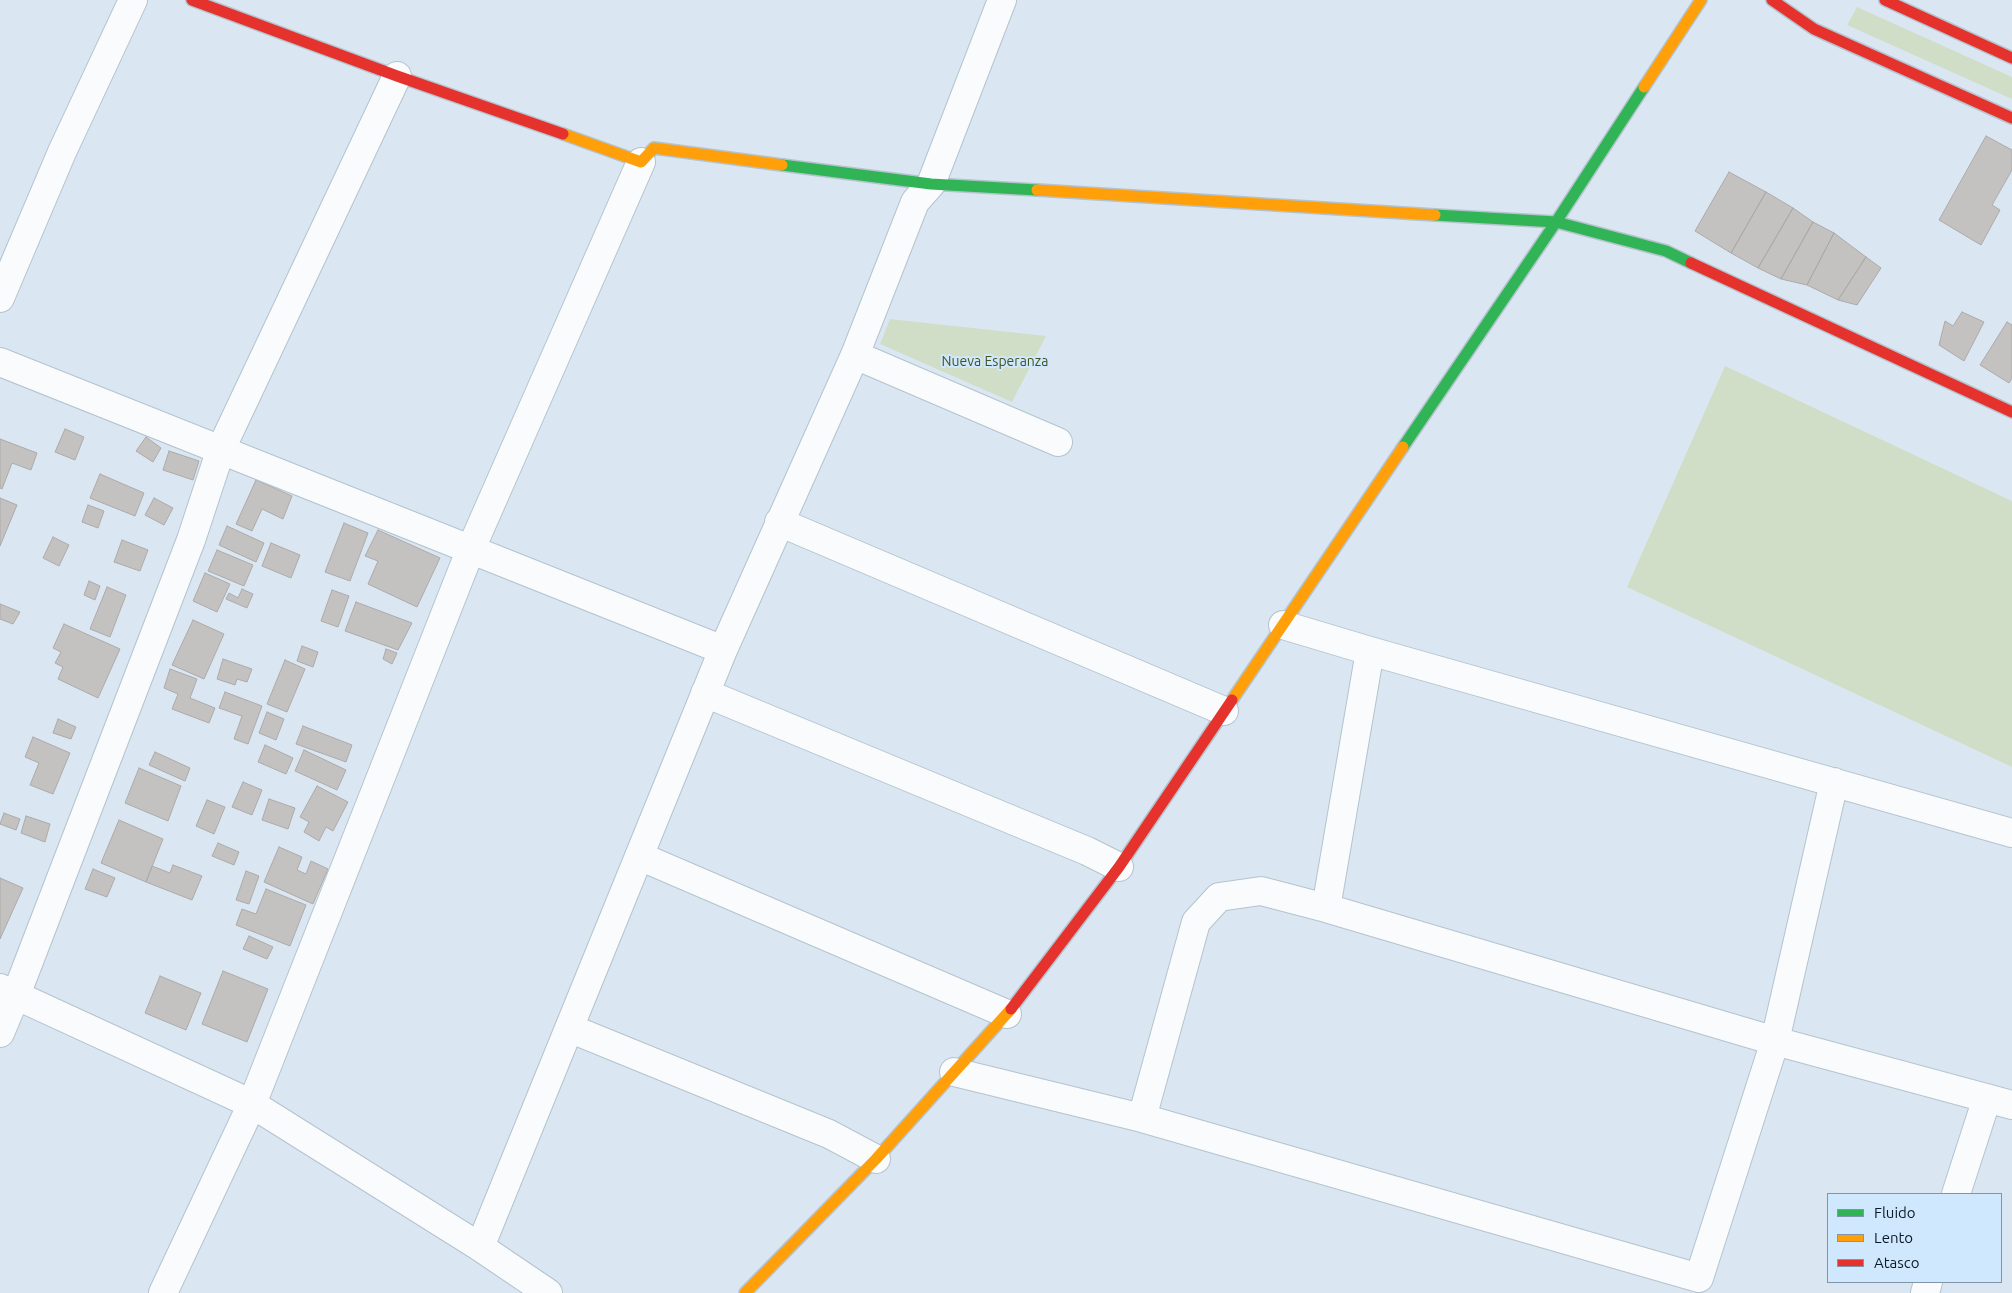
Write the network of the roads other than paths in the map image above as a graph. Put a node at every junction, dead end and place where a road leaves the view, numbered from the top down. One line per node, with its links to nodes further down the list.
1 (133, 0): 13 (street)
2 (192, 0): 8 (street)
3 (1002, 0): 11 (street)
4 (1701, 0): 12 (street)
5 (1772, 0): 9 (street)
6 (1884, 0): 7 (street)
7 (2012, 58)
8 (397, 76): 10 (street); 18 (street)
9 (2012, 118)
10 (640, 162): 11 (street); 20 (street)
11 (931, 184): 12 (street); 14 (street)
12 (1556, 222): 16 (street); 21 (street)
13 (0, 298)
14 (854, 355): 17 (street); 19 (street)
15 (0, 362): 18 (street)
16 (2012, 412)
17 (1058, 442)
18 (221, 449): 20 (street); 31 (street)
19 (779, 522): 22 (street); 25 (street)
20 (470, 551): 22 (street); 38 (street)
21 (1283, 625): 23 (street); 25 (street)
22 (723, 650): 24 (street)
23 (1370, 651): 26 (street); 30 (street)
24 (705, 693): 28 (street); 29 (street)
25 (1224, 710): 29 (street)
26 (1834, 782): 27 (street); 35 (street)
27 (2012, 833)
28 (639, 856): 32 (street); 33 (street)
29 (1119, 867): 32 (street)
30 (1326, 908): 35 (street); 39 (street)
31 (8, 992): 34 (street); 38 (street)
32 (1007, 1014): 36 (street)
33 (570, 1028): 40 (street); 42 (street)
34 (0, 1033)
35 (1775, 1041): 37 (street); 39 (street)
36 (954, 1072): 39 (street); 40 (street)
37 (2000, 1102): 41 (street)
38 (252, 1104): 42 (street); 43 (street)
39 (1142, 1118)
40 (876, 1159): 45 (street)
41 (1956, 1193)
42 (480, 1247): 44 (street)
43 (163, 1293)
44 (548, 1293)
45 (745, 1293)

